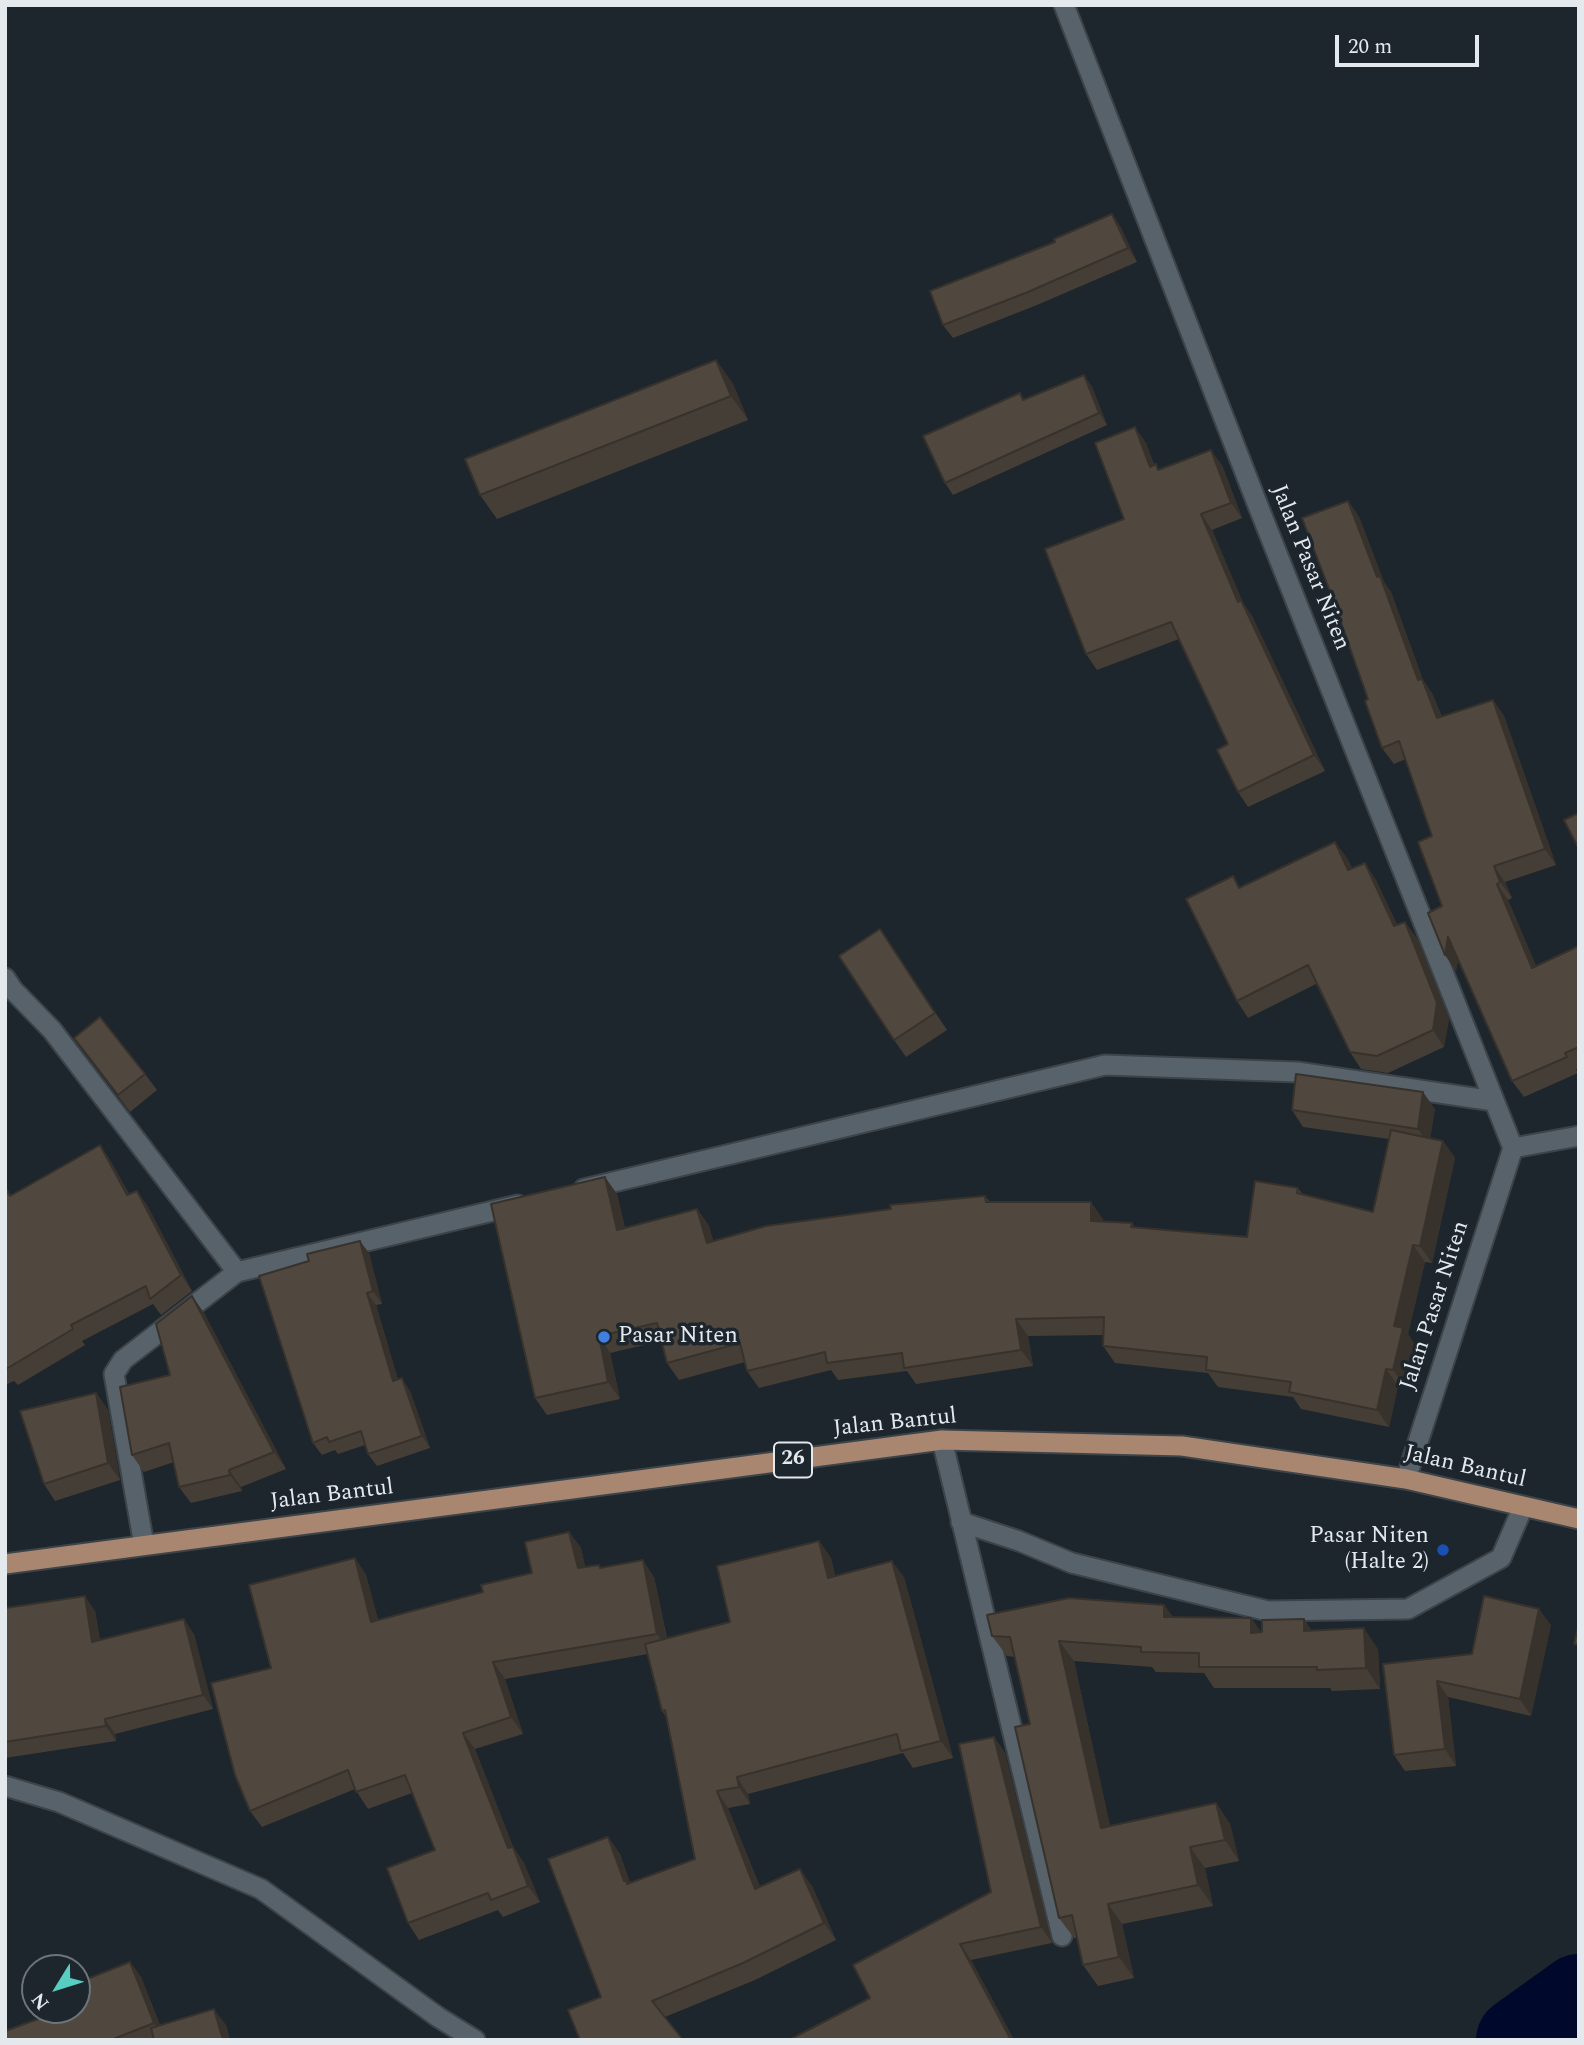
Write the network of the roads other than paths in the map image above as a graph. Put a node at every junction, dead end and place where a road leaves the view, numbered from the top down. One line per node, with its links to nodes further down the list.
1 (1064, 5): 3 (street, Jalan Pasar Niten)
2 (8, 988): 8 (street)
3 (1494, 1101): 5 (street, Jalan Pasar Niten); 6 (street)
4 (1579, 1136): 5 (street)
5 (1513, 1148): 10 (street, Jalan Pasar Niten)
6 (563, 1194)
7 (536, 1201): 8 (street)
8 (237, 1272): 14 (street)
9 (942, 1440): 10 (main road, Jalan Bantul / 26); 13 (street); 14 (main road, Jalan Bantul / 26)
10 (1406, 1479): 11 (main road, Jalan Bantul / 26)
11 (1524, 1507): 12 (main road, Jalan Bantul / 26); 13 (street)
12 (1579, 1520)
13 (961, 1522): 17 (street)
14 (144, 1545): 15 (main road, Jalan Bantul / 26)
15 (5, 1564)
16 (5, 1786): 18 (street)
17 (1062, 1936)
18 (475, 2040)

